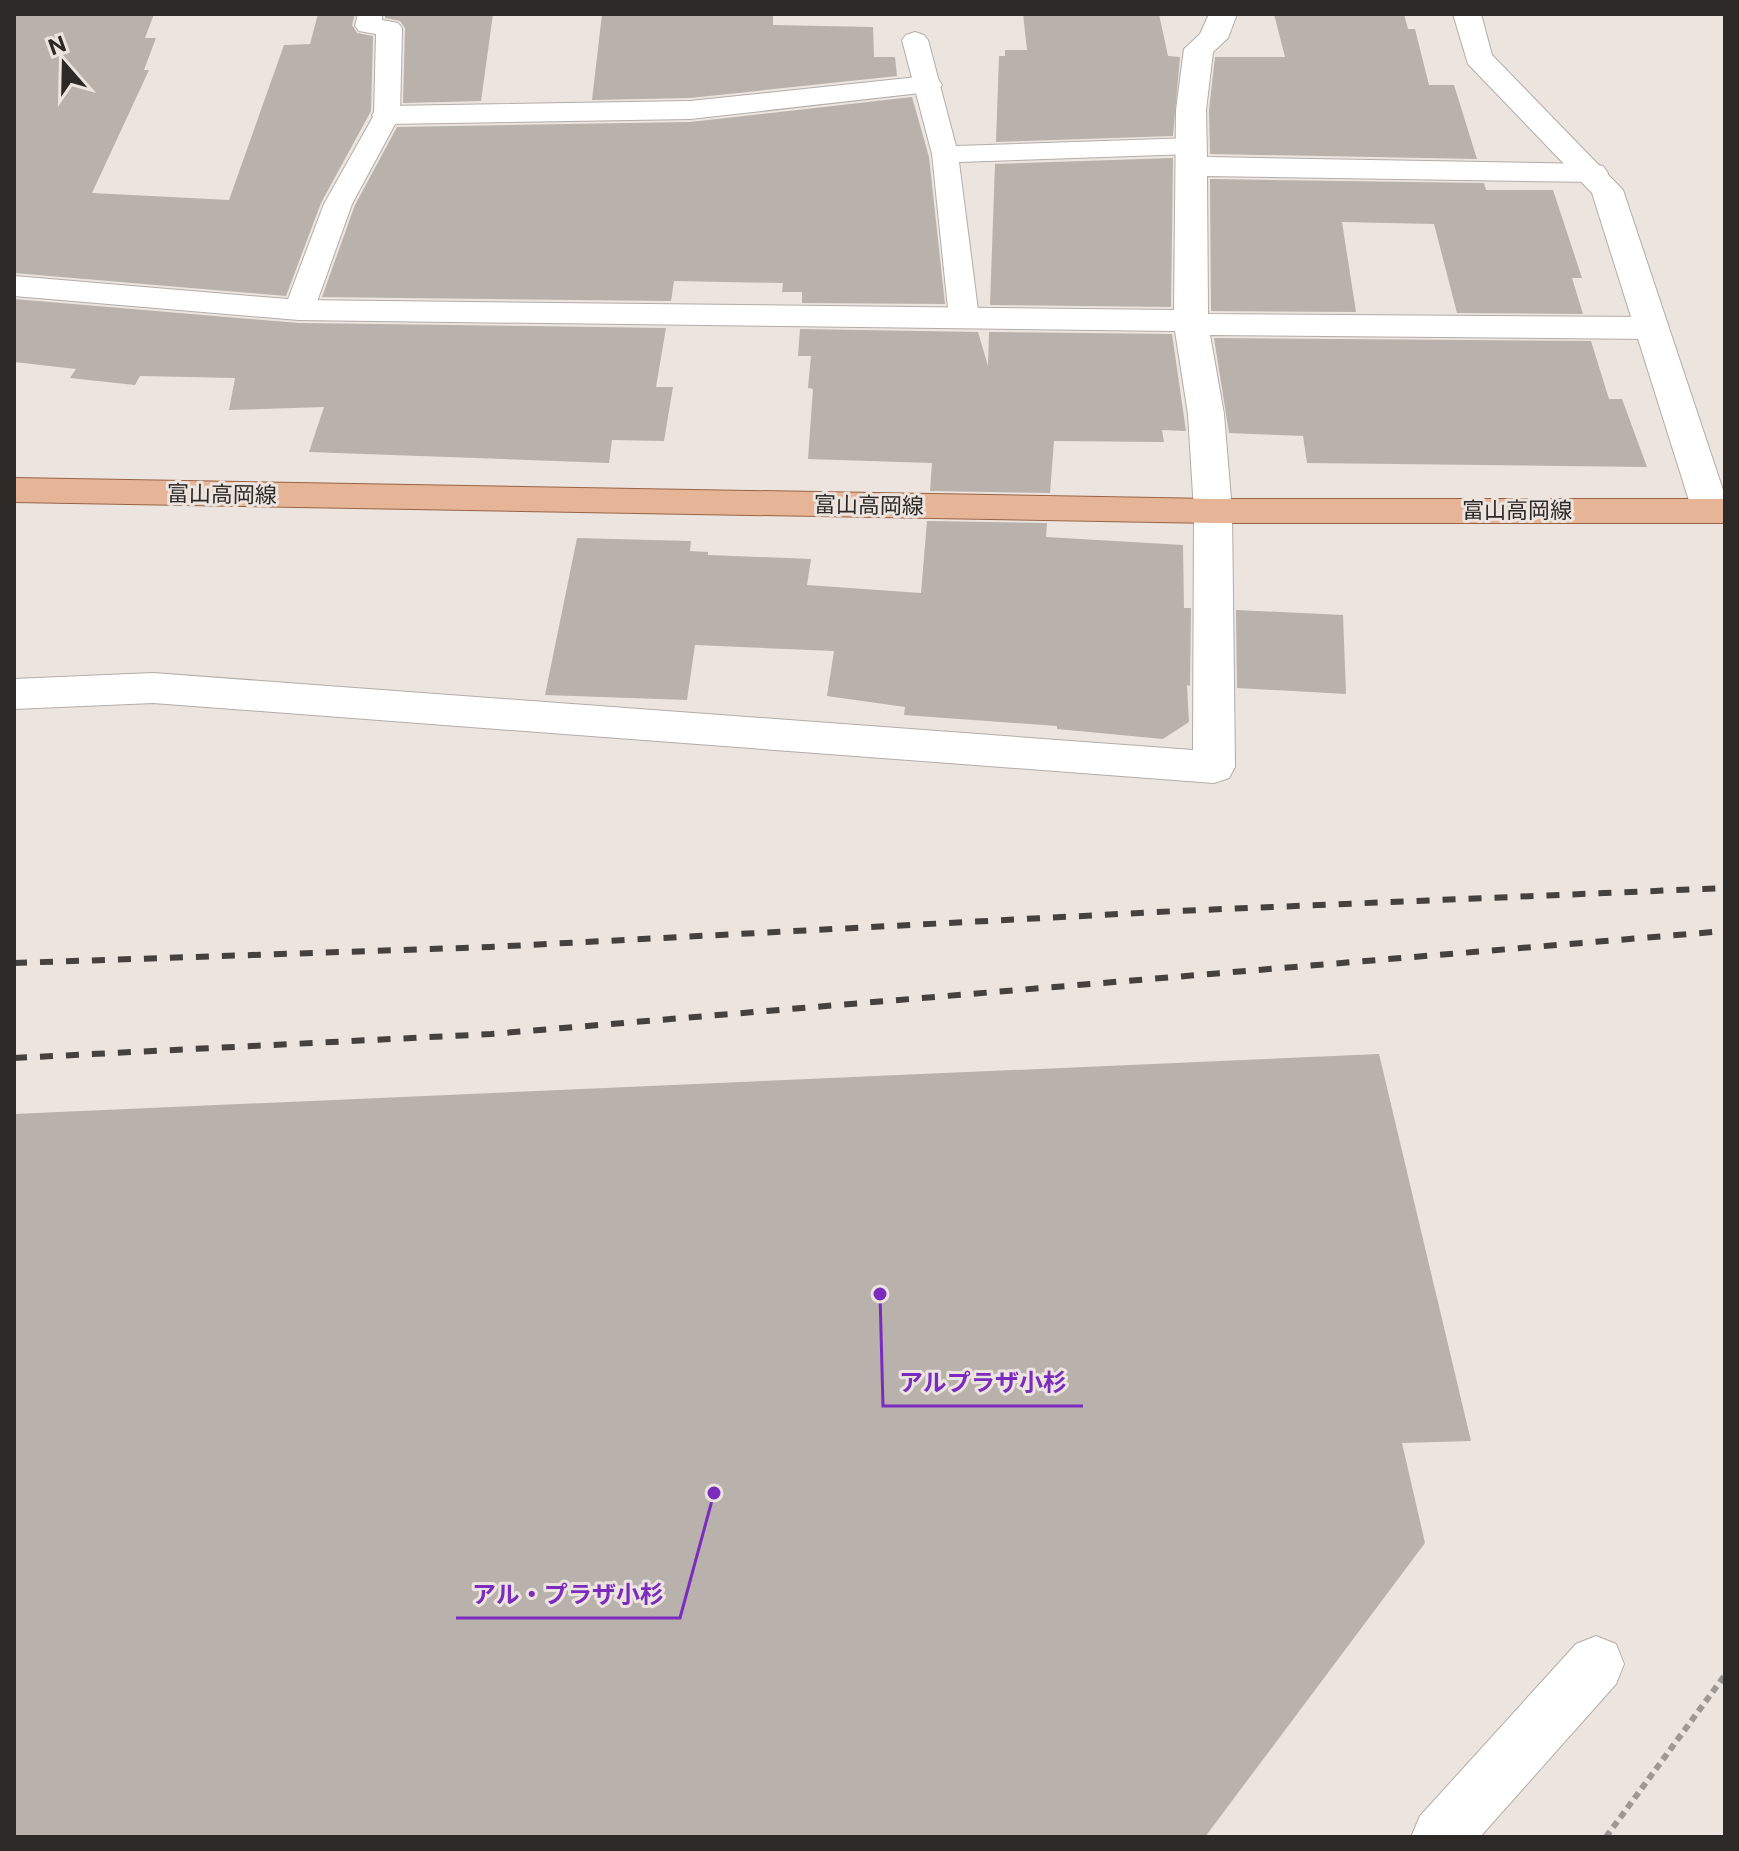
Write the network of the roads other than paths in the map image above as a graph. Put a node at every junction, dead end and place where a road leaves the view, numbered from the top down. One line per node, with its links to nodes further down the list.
1 (370, 14): 6 (lane)
2 (1223, 14): 8 (street)
3 (1467, 14): 9 (street)
4 (915, 40): 5 (lane)
5 (927, 85): 6 (street); 7 (lane)
6 (387, 115): 11 (lane)
7 (945, 154): 8 (lane); 12 (lane)
8 (1191, 156): 9 (street); 13 (street)
9 (1592, 173): 14 (street)
10 (14, 286): 11 (street)
11 (299, 310): 12 (street)
12 (964, 318): 13 (street)
13 (1192, 322): 14 (street); 17 (street)
14 (1651, 328): 16 (street)
15 (14, 490): 17 (main road, 富山高岡線)
16 (1718, 510): 17 (main road, 富山高岡線)
17 (1213, 511): 18 (street)
18 (14, 694)
19 (1596, 1664): 20 (street)
20 (1441, 1837)

